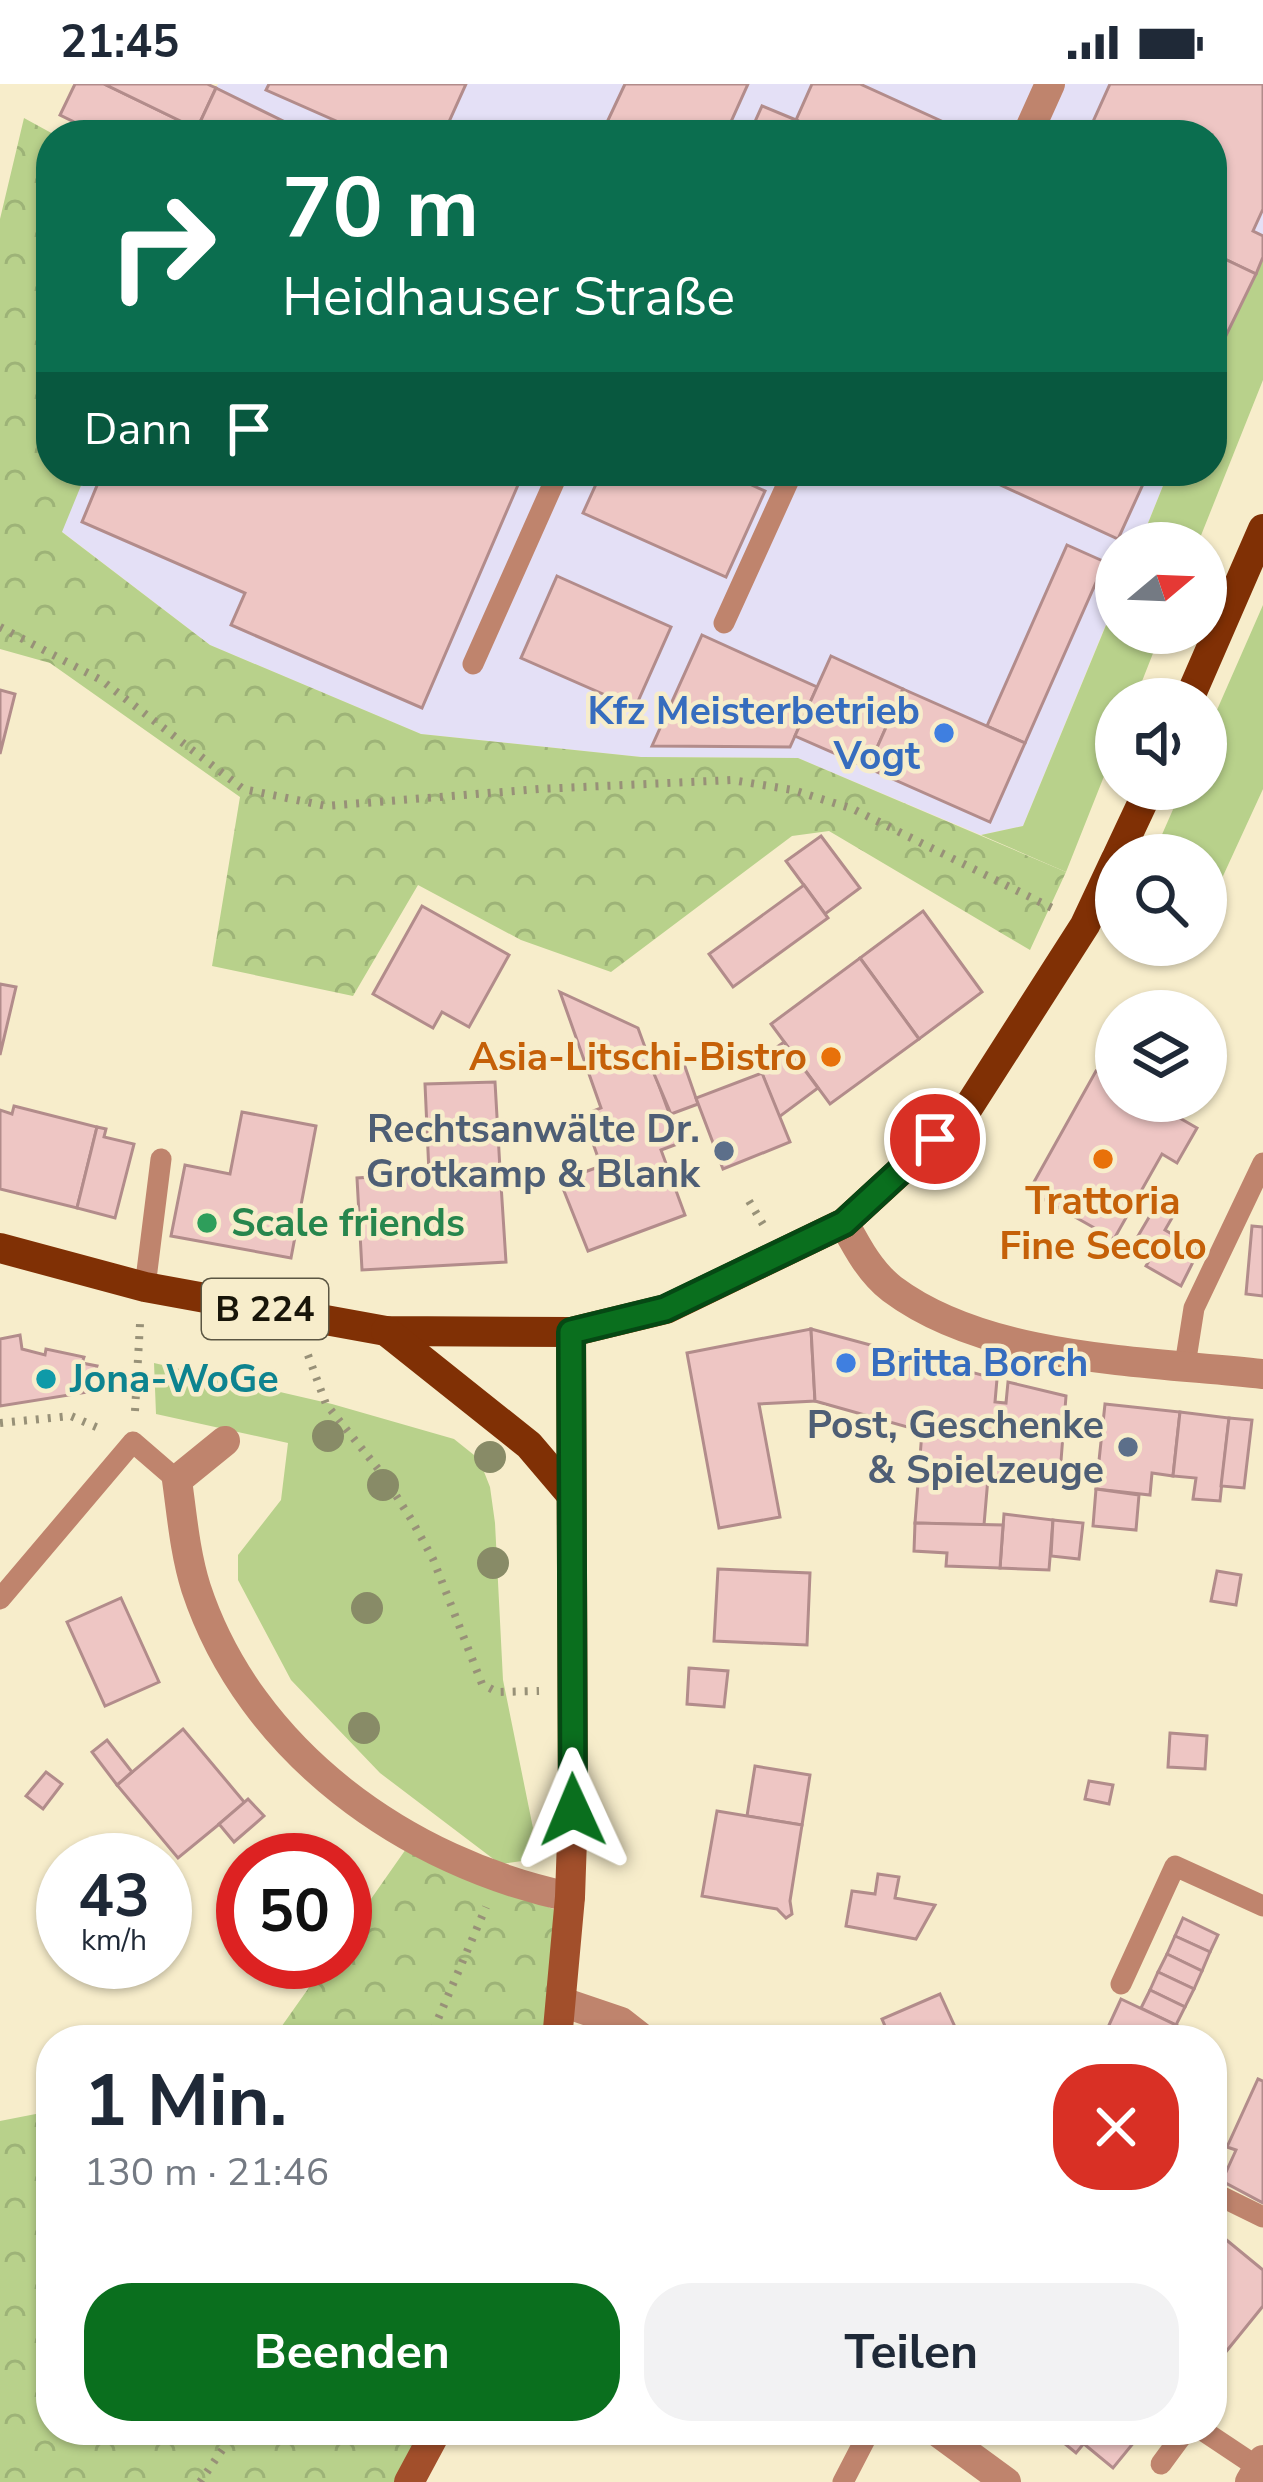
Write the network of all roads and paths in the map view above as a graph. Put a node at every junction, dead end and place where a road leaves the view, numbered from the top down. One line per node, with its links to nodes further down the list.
1 (1050, 84): 2 (street)
2 (1034, 120)
3 (552, 486): 8 (lane)
4 (786, 486): 6 (lane)
5 (1263, 530): 9 (main road)
6 (724, 623)
7 (0, 627): 11 (path)
8 (473, 664)
9 (1198, 678)
10 (1095, 904): 11 (main road, B 224)
11 (1085, 925): 14 (main road, B 224)
12 (161, 1159): 16 (lane)
13 (1263, 1163): 20 (lane)
14 (844, 1223): 19 (main road, B 224); 20 (street)
15 (0, 1248): 16 (main road, B 224)
16 (145, 1287): 17 (main road, B 224); 24 (path)
17 (293, 1314): 18 (main road, B 224); 28 (path)
18 (386, 1331): 19 (main road, B 224); 26 (main road)
19 (571, 1332): 26 (main road)
20 (1185, 1366): 21 (street)
21 (1263, 1375)
22 (0, 1423): 24 (path)
23 (225, 1441): 25 (street)
24 (133, 1442): 25 (lane); 27 (lane)
25 (177, 1480): 29 (street)
26 (569, 1492): 28 (main road)
27 (0, 1599)
28 (570, 1690): 30 (main road)
29 (498, 1878): 30 (street); 34 (path)
30 (570, 1897): 33 (main road)
31 (1263, 1906): 32 (lane)
32 (1120, 1984)
33 (562, 2002): 35 (main road); 36 (street)
34 (435, 2025)
35 (559, 2025)
36 (625, 2025)
37 (1227, 2199): 38 (lane)
38 (1263, 2217)
39 (226, 2445): 47 (path)
40 (429, 2445): 48 (main road)
41 (862, 2445): 49 (lane)
42 (955, 2445): 50 (street)
43 (1175, 2445): 45 (lane)
44 (1223, 2445): 46 (lane)
45 (1161, 2464)
46 (1257, 2470)
47 (200, 2482)
48 (409, 2482)
49 (843, 2482)
50 (1006, 2482)

